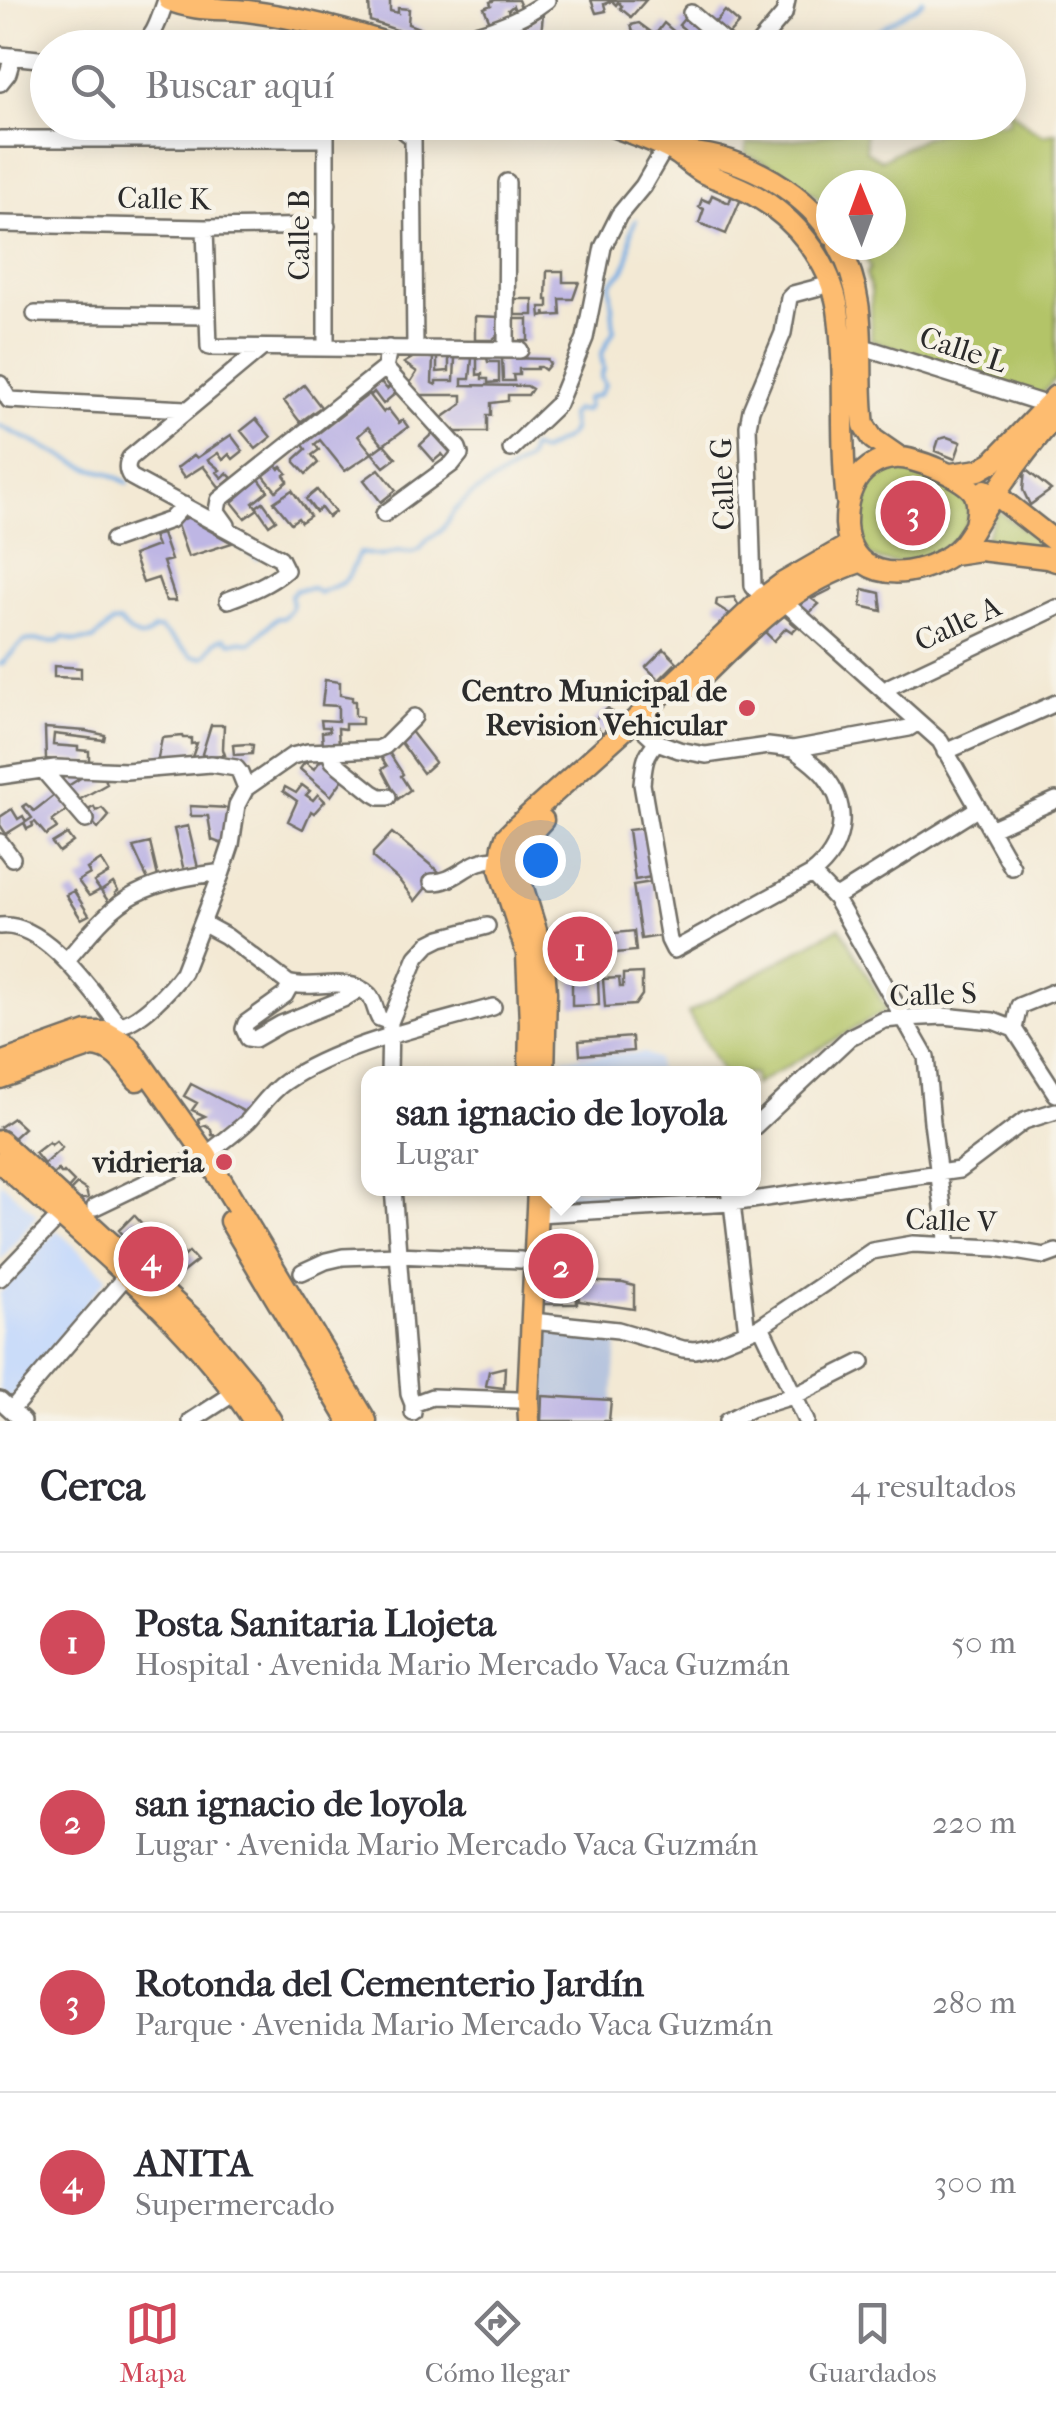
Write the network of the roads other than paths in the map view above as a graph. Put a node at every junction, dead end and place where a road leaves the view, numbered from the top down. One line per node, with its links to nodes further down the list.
1 (168, 0): 5 (street); 6 (main road)
2 (547, 0): 7 (street)
3 (787, 0): 9 (street)
4 (691, 12): 8 (street)
5 (156, 30)
6 (347, 30)
7 (491, 30)
8 (712, 30)
9 (770, 30)
10 (6, 56): 11 (street)
11 (0, 83)
12 (30, 138): 13 (street)
13 (0, 139)
14 (326, 140): 22 (street, Calle B)
15 (413, 140): 31 (street)
16 (647, 140): 18 (main road)
17 (671, 140): 18 (street)
18 (663, 147): 20 (main road); 25 (main road); 37 (street)
19 (507, 182): 31 (street)
20 (816, 213)
21 (0, 224): 23 (street, Calle K)
22 (327, 226): 23 (street, Calle K); 28 (street, Calle B)
23 (204, 228): 27 (street)
24 (846, 260): 32 (main road)
25 (831, 284): 41 (main road); 51 (street, Calle G)
26 (35, 314): 27 (street)
27 (207, 316): 29 (street)
28 (326, 347): 29 (street); 30 (street)
29 (262, 348): 36 (street)
30 (388, 348): 31 (street); 33 (street)
31 (415, 348)
32 (861, 349): 35 (street, Calle L); 38 (main road)
33 (386, 368): 43 (street); 45 (street)
34 (0, 384): 36 (street)
35 (1054, 407): 39 (main road); 40 (main road)
36 (186, 409): 42 (street)
37 (512, 449)
38 (899, 457): 39 (main road); 41 (main road)
39 (959, 479): 40 (main road); 44 (main road)
40 (996, 495): 44 (main road); 47 (main road)
41 (847, 503): 48 (main road)
42 (184, 505): 45 (street); 46 (street)
43 (384, 514)
44 (976, 525): 49 (main road)
45 (231, 531): 52 (street)
46 (114, 540)
47 (1056, 542)
48 (855, 554): 49 (main road); 51 (main road)
49 (952, 555): 50 (main road)
50 (1056, 561)
51 (773, 599): 54 (street); 58 (main road)
52 (228, 600)
53 (1056, 608): 54 (street, Calle A)
54 (885, 692): 57 (street)
55 (1056, 703): 61 (street)
56 (414, 717): 60 (street)
57 (918, 722): 59 (street); 61 (street)
58 (646, 731): 59 (street); 72 (main road); 75 (street); 78 (main road)
59 (793, 749): 75 (street)
60 (329, 750): 64 (street); 65 (street)
61 (945, 752): 67 (street)
62 (43, 770): 63 (street); 64 (street); 68 (street)
63 (0, 776)
64 (246, 788): 74 (street)
65 (388, 796)
66 (1056, 800): 69 (street)
67 (977, 809): 69 (street); 77 (street)
68 (86, 820)
69 (990, 829): 73 (street)
70 (0, 842): 71 (street)
71 (12, 858)
72 (500, 859): 76 (street); 78 (main road)
73 (1012, 867)
74 (222, 872): 79 (street); 82 (street)
75 (812, 874): 77 (street)
76 (432, 882)
77 (835, 898): 87 (street)
78 (521, 909): 91 (main road)
79 (202, 923): 83 (street); 90 (street)
80 (0, 926): 82 (street)
81 (486, 926): 89 (street)
82 (66, 960): 90 (street)
83 (291, 984): 84 (street); 84 (street)
84 (356, 988): 89 (street)
85 (1056, 991): 88 (street)
86 (493, 1006): 89 (street)
87 (904, 1018): 88 (street, Calle S); 99 (street, Calle S); 103 (street)
88 (1014, 1029): 97 (street, Calle S)
89 (389, 1030): 93 (street); 101 (street)
90 (114, 1037): 92 (main road); 96 (main road); 101 (main road)
91 (537, 1044): 94 (main road); 95 (main road)
92 (0, 1063)
93 (390, 1066)
94 (531, 1066)
95 (542, 1066)
96 (0, 1078)
97 (1056, 1094)
98 (1056, 1111): 103 (street)
99 (761, 1121)
100 (0, 1142): 116 (main road)
101 (200, 1158): 109 (street); 129 (main road); 130 (main road)
102 (0, 1162): 111 (main road)
103 (939, 1174): 104 (street); 112 (street)
104 (761, 1193)
105 (394, 1196): 114 (street)
106 (527, 1196): 110 (main road)
107 (536, 1196): 110 (main road)
108 (730, 1196): 110 (street); 120 (street)
109 (95, 1207)
110 (530, 1214): 115 (main road)
111 (60, 1216): 116 (main road); 118 (street)
112 (948, 1246): 113 (street, Calle V); 120 (street, Calle V)
113 (1056, 1252)
114 (397, 1255): 115 (street); 117 (street); 125 (street)
115 (527, 1260): 119 (main road)
116 (131, 1271): 122 (main road); 124 (street)
117 (302, 1272)
118 (0, 1278)
119 (526, 1321): 120 (street, Calle V); 125 (main road)
120 (754, 1329): 123 (street)
121 (862, 1362): 123 (street)
122 (242, 1388): 126 (street); 127 (main road); 128 (main road)
123 (796, 1395): 131 (street); 132 (street)
124 (11, 1410)
125 (522, 1411)
126 (191, 1421)
127 (254, 1421)
128 (271, 1421)
129 (349, 1421)
130 (366, 1421)
131 (727, 1421)
132 (806, 1421)

